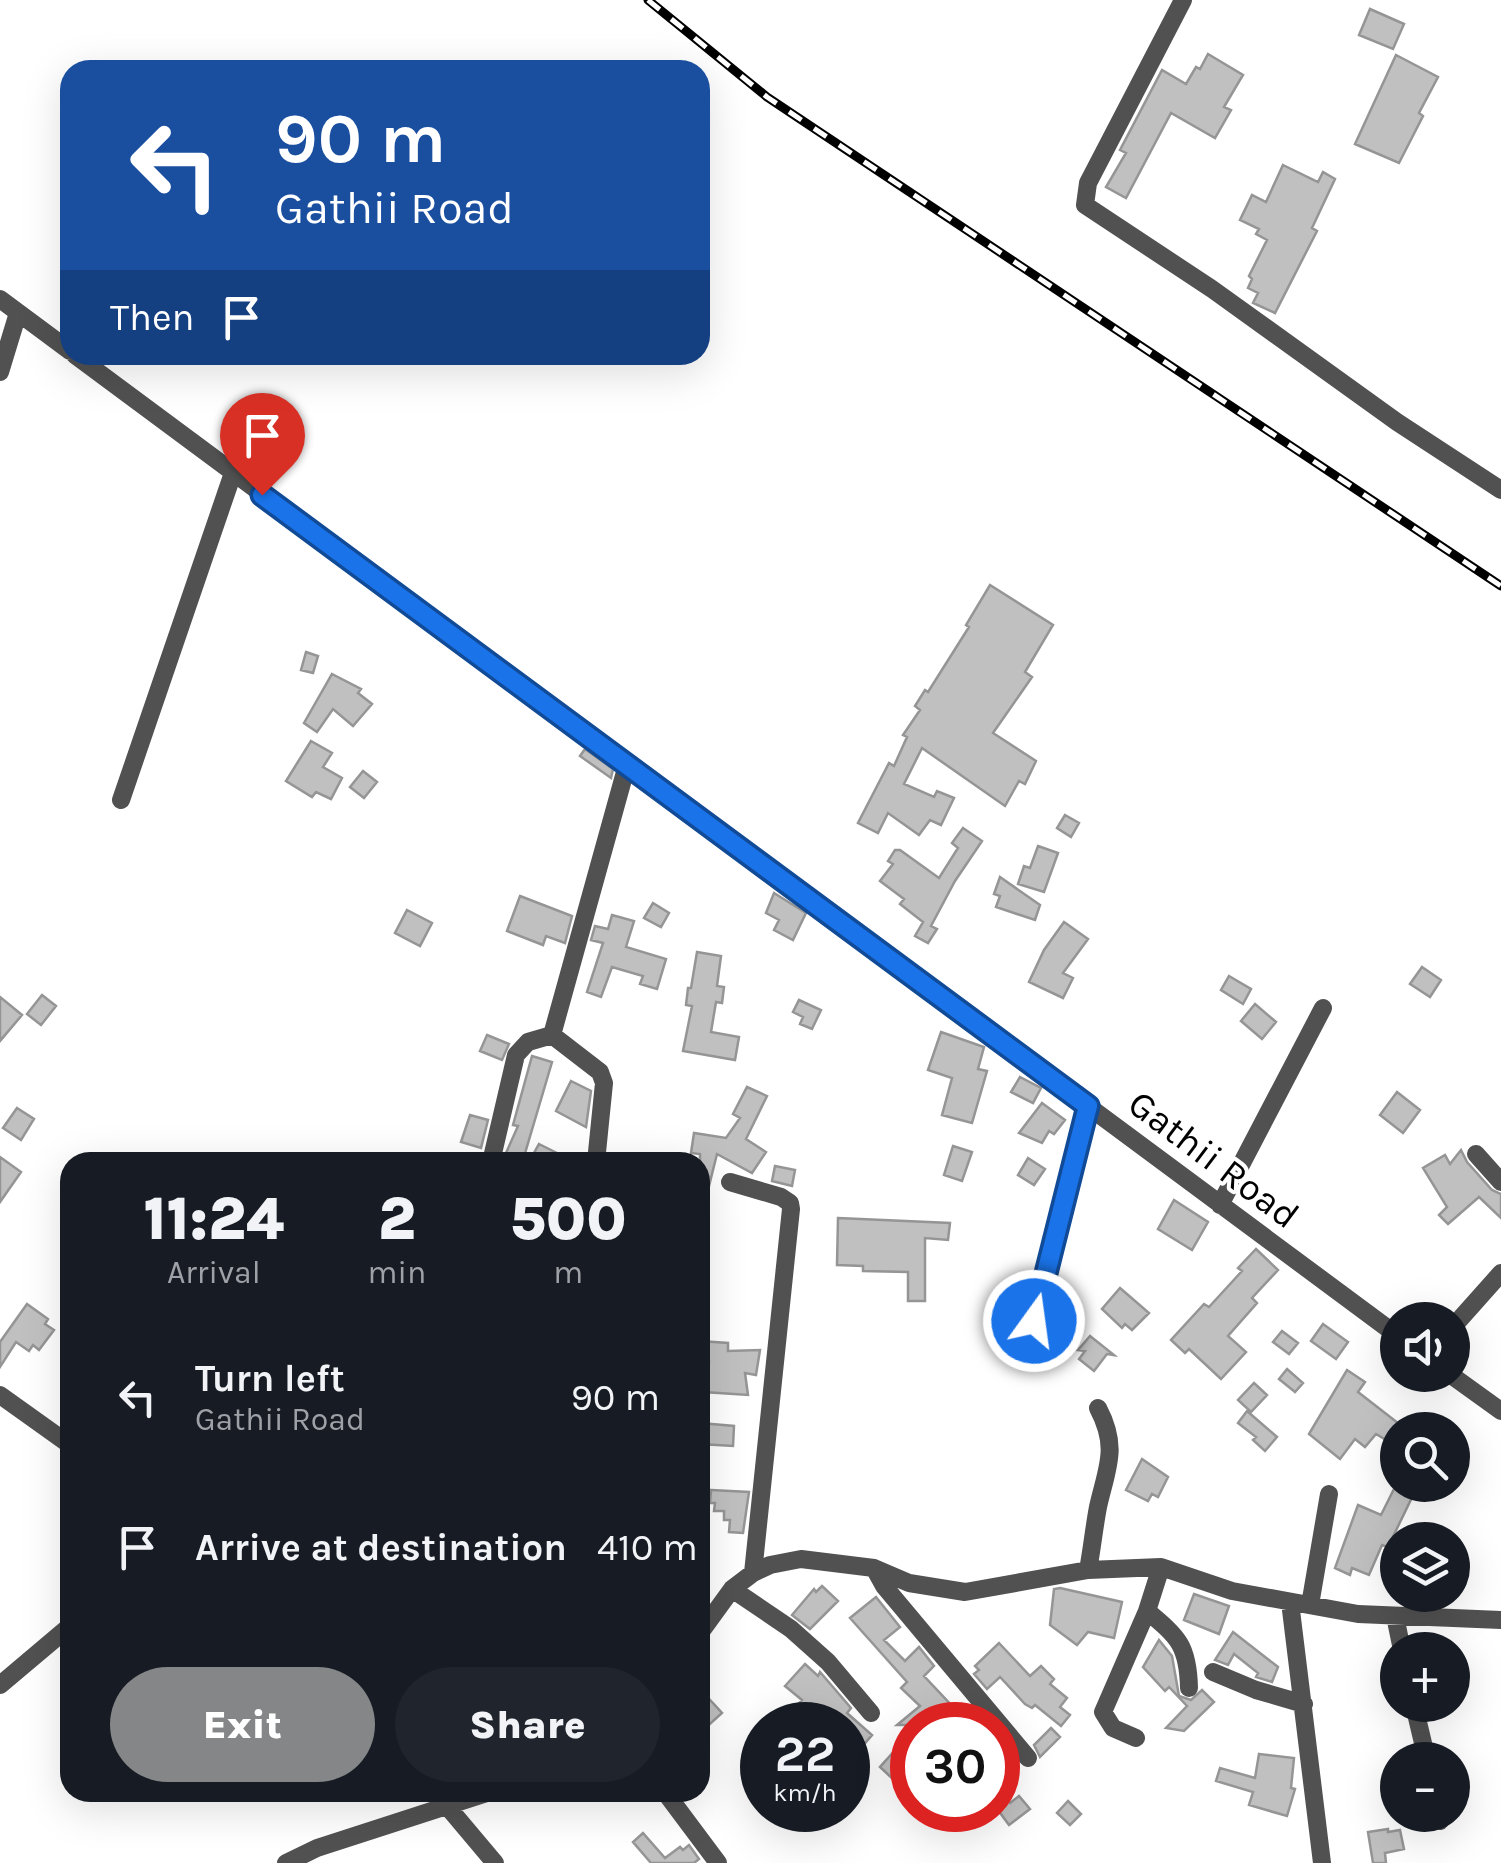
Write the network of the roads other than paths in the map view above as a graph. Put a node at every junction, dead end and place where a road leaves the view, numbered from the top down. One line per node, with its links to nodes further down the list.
1 (1184, 0): 8 (street)
2 (0, 299): 3 (street, Gathii Road)
3 (18, 312): 4 (street, Gathii Road); 6 (street)
4 (60, 344)
5 (88, 365): 7 (street, Gathii Road)
6 (0, 372)
7 (233, 473): 9 (street, Gathii Road); 10 (street)
8 (1501, 490)
9 (627, 765): 12 (street); 13 (street, Gathii Road)
10 (121, 800)
11 (1323, 1008): 19 (street)
12 (552, 1034): 14 (street); 15 (street)
13 (1088, 1106): 19 (street, Gathii Road); 22 (street)
14 (493, 1152)
15 (597, 1152)
16 (1476, 1154): 18 (street)
17 (730, 1182): 33 (street)
18 (1501, 1182)
19 (1220, 1204): 23 (street, Gathii Road)
20 (1501, 1272): 21 (street)
21 (1470, 1307)
22 (1034, 1321)
23 (1380, 1323)
24 (1470, 1389): 27 (street)
25 (0, 1394): 28 (street)
26 (1098, 1408): 32 (street)
27 (1501, 1412)
28 (60, 1438)
29 (1329, 1494): 36 (street)
30 (1160, 1567): 32 (street); 35 (street); 37 (street)
31 (874, 1568): 32 (street); 33 (street); 49 (street)
32 (1088, 1570)
33 (753, 1573): 34 (street)
34 (732, 1590): 39 (street); 47 (street)
35 (1290, 1602): 36 (street); 46 (street)
36 (1310, 1606): 38 (street)
37 (1147, 1610): 45 (street); 48 (street)
38 (1395, 1616): 40 (street); 41 (street)
39 (710, 1620)
40 (1501, 1620)
41 (1398, 1632)
42 (60, 1634): 44 (street)
43 (1213, 1672): 46 (street)
44 (0, 1685)
45 (1189, 1688)
46 (1304, 1704): 56 (street)
47 (872, 1713)
48 (1136, 1738)
49 (1028, 1758)
50 (459, 1802): 52 (street)
51 (672, 1802): 55 (street)
52 (447, 1806): 53 (street); 54 (street)
53 (286, 1863)
54 (496, 1863)
55 (718, 1863)
56 (1322, 1863)

